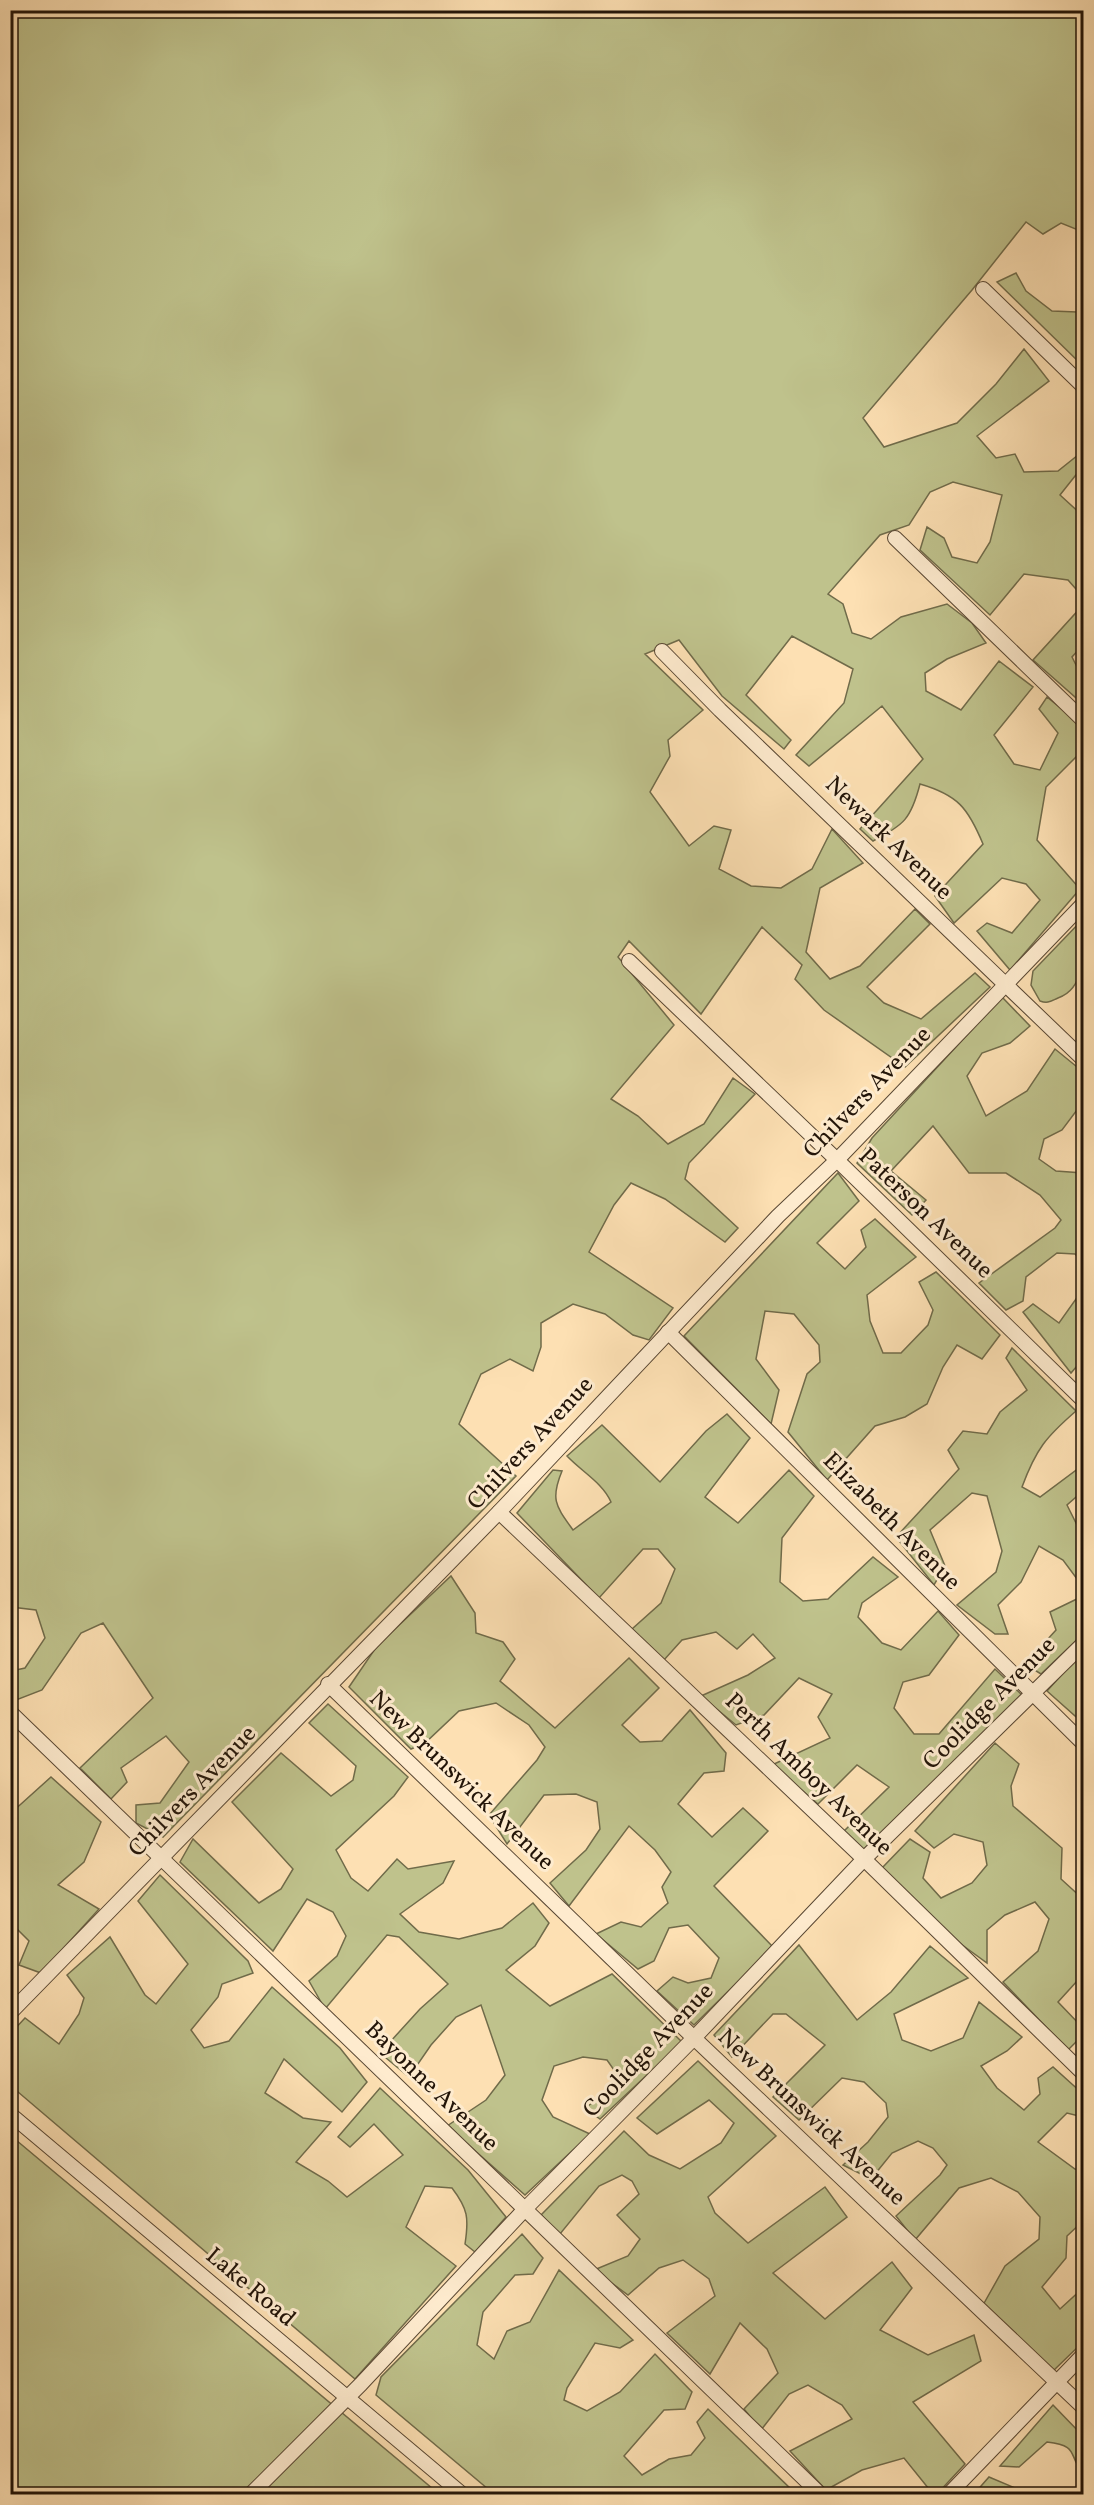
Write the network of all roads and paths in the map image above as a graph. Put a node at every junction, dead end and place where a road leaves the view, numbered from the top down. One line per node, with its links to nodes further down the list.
1 (983, 289): 2 (street)
2 (1083, 387)
3 (895, 538): 5 (street)
4 (662, 651): 8 (street, Newark Avenue)
5 (1083, 722)
6 (1083, 903): 8 (street, Chilvers Avenue)
7 (629, 961): 10 (street, Paterson Avenue)
8 (1005, 983): 9 (street, Newark Avenue); 10 (street, Chilvers Avenue)
9 (1083, 1060)
10 (837, 1160): 11 (street, Chilvers Avenue); 12 (street, Paterson Avenue)
11 (668, 1332): 13 (street, Chilvers Avenue); 16 (street, Elizabeth Avenue)
12 (1083, 1401)
13 (499, 1512): 15 (street, Chilvers Avenue); 20 (street, Perth Amboy Avenue)
14 (1083, 1643): 16 (street, Coolidge Avenue)
15 (328, 1684): 19 (street, Chilvers Avenue); 22 (street, New Brunswick Avenue)
16 (1033, 1695): 18 (street, Elizabeth Avenue); 20 (street, Coolidge Avenue)
17 (10, 1712): 19 (street, Bayonne Avenue)
18 (1083, 1744)
19 (161, 1857): 21 (street, Chilvers Avenue); 25 (street, Bayonne Avenue)
20 (864, 1859): 22 (street, Coolidge Avenue); 23 (street, Perth Amboy Avenue)
21 (10, 2013)
22 (694, 2038): 25 (street, Coolidge Avenue); 27 (street, New Brunswick Avenue)
23 (1083, 2074)
24 (10, 2114): 28 (street, Lake Road)
25 (525, 2209): 28 (street, Coolidge Avenue); 32 (street, Bayonne Avenue)
26 (1083, 2354): 27 (street)
27 (1057, 2381): 29 (street, New Brunswick Avenue); 33 (street)
28 (346, 2399): 30 (street, Coolidge Avenue); 31 (street, Lake Road)
29 (1083, 2408)
30 (251, 2494)
31 (462, 2494)
32 (820, 2494)
33 (949, 2494)

